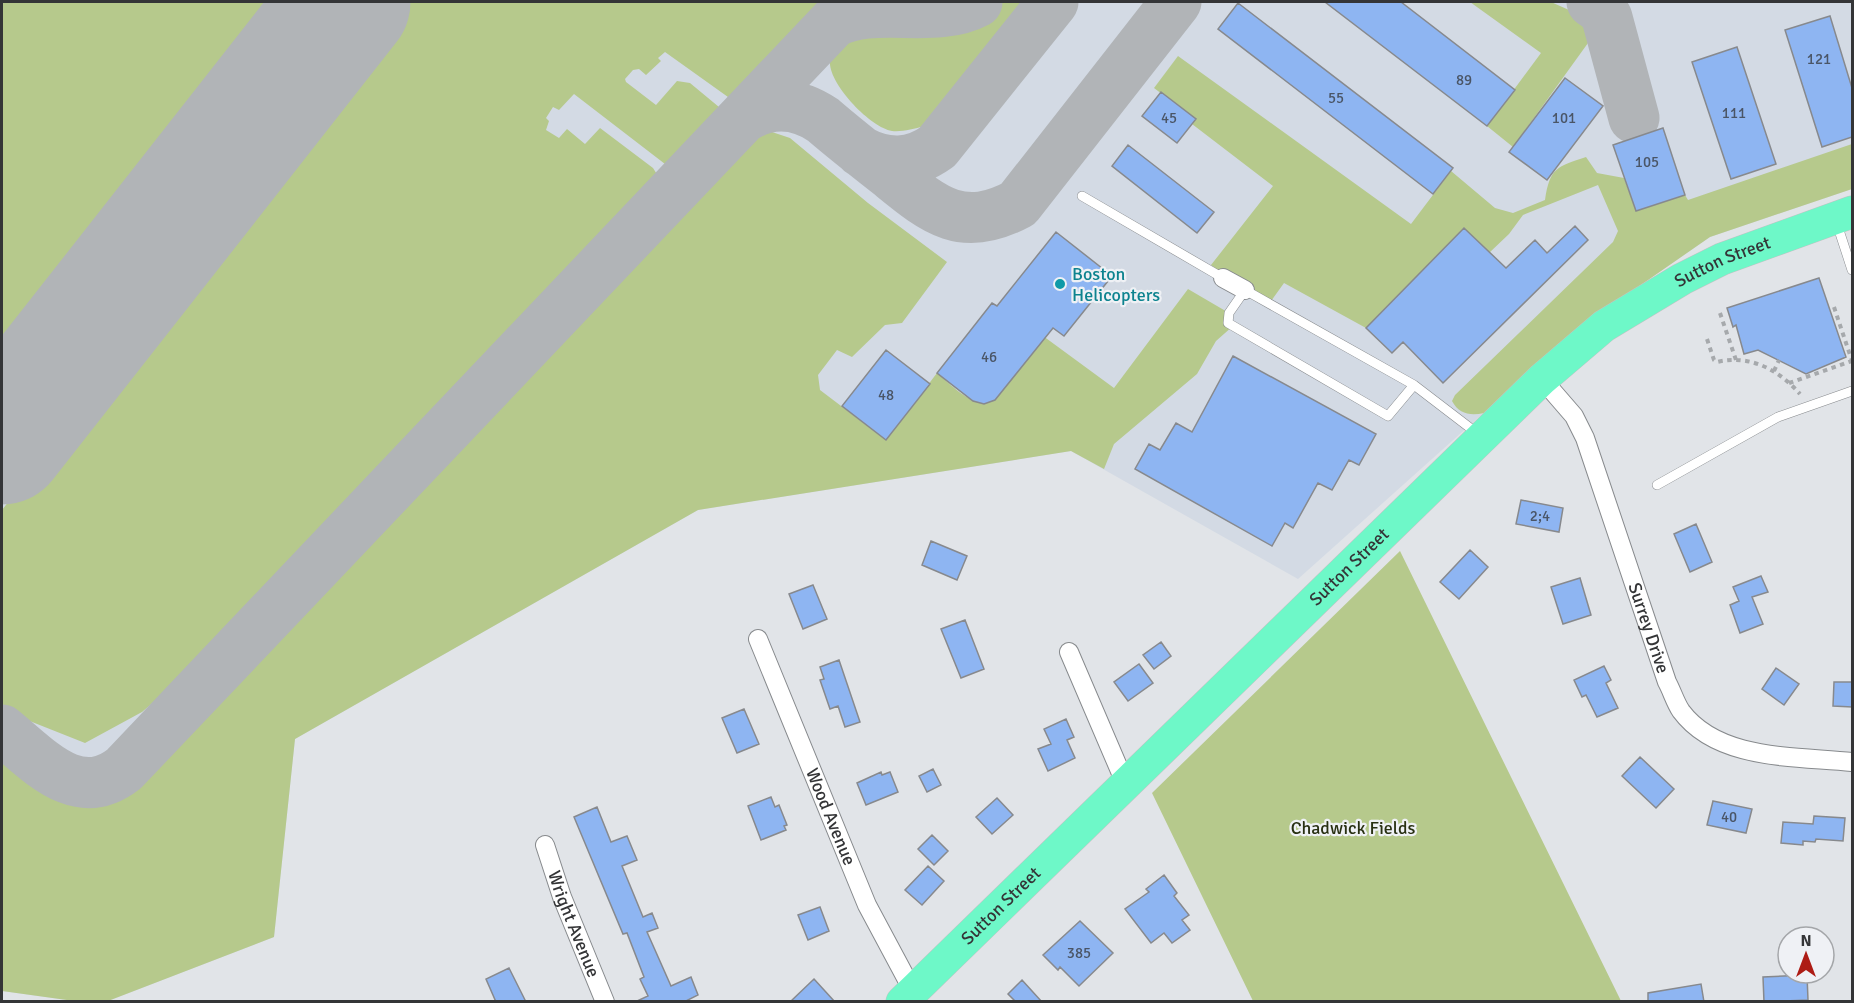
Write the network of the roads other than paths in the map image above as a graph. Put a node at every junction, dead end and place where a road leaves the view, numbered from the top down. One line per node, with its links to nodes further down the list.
1 (1082, 196): 4 (lane)
2 (1844, 215): 3 (lane); 6 (highway, Sutton Street)
3 (1852, 270)
4 (1223, 278): 5 (street)
5 (1245, 290): 7 (lane); 7 (lane)
6 (1542, 379): 9 (highway, Sutton Street); 13 (street, Surrey Drive)
7 (1414, 385): 9 (lane)
8 (1852, 391): 10 (lane)
9 (1482, 438): 14 (highway, Sutton Street)
10 (1657, 485)
11 (758, 639): 16 (street, Wood Avenue)
12 (1069, 652): 14 (street)
13 (1852, 762)
14 (1126, 785): 16 (highway, Sutton Street)
15 (545, 845): 17 (street, Wright Avenue)
16 (907, 996)
17 (605, 1002)

